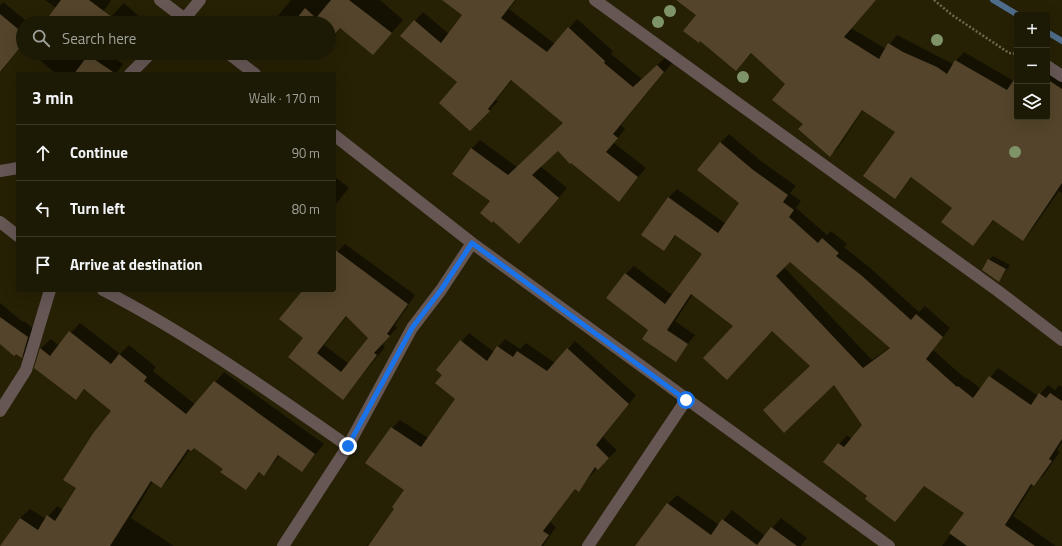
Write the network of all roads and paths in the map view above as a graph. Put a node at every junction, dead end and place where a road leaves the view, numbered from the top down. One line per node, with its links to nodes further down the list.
1 (160, 0): 5 (street)
2 (200, 0): 6 (street)
3 (595, 0): 22 (street)
4 (934, 0): 7 (path)
5 (178, 16)
6 (189, 16)
7 (1014, 54)
8 (144, 60): 11 (street)
9 (237, 60): 12 (street)
10 (1050, 68): 13 (street)
11 (132, 72)
12 (253, 72)
13 (1062, 76)
14 (336, 137): 19 (street)
15 (16, 168): 16 (street)
16 (0, 171)
17 (0, 222): 18 (street)
18 (16, 234)
19 (472, 243): 23 (street); 25 (street)
20 (49, 292): 24 (street)
21 (107, 292): 25 (street)
22 (1062, 340)
23 (686, 400): 27 (street); 28 (street)
24 (0, 411)
25 (348, 446): 26 (street)
26 (283, 546)
27 (588, 546)
28 (889, 546)

